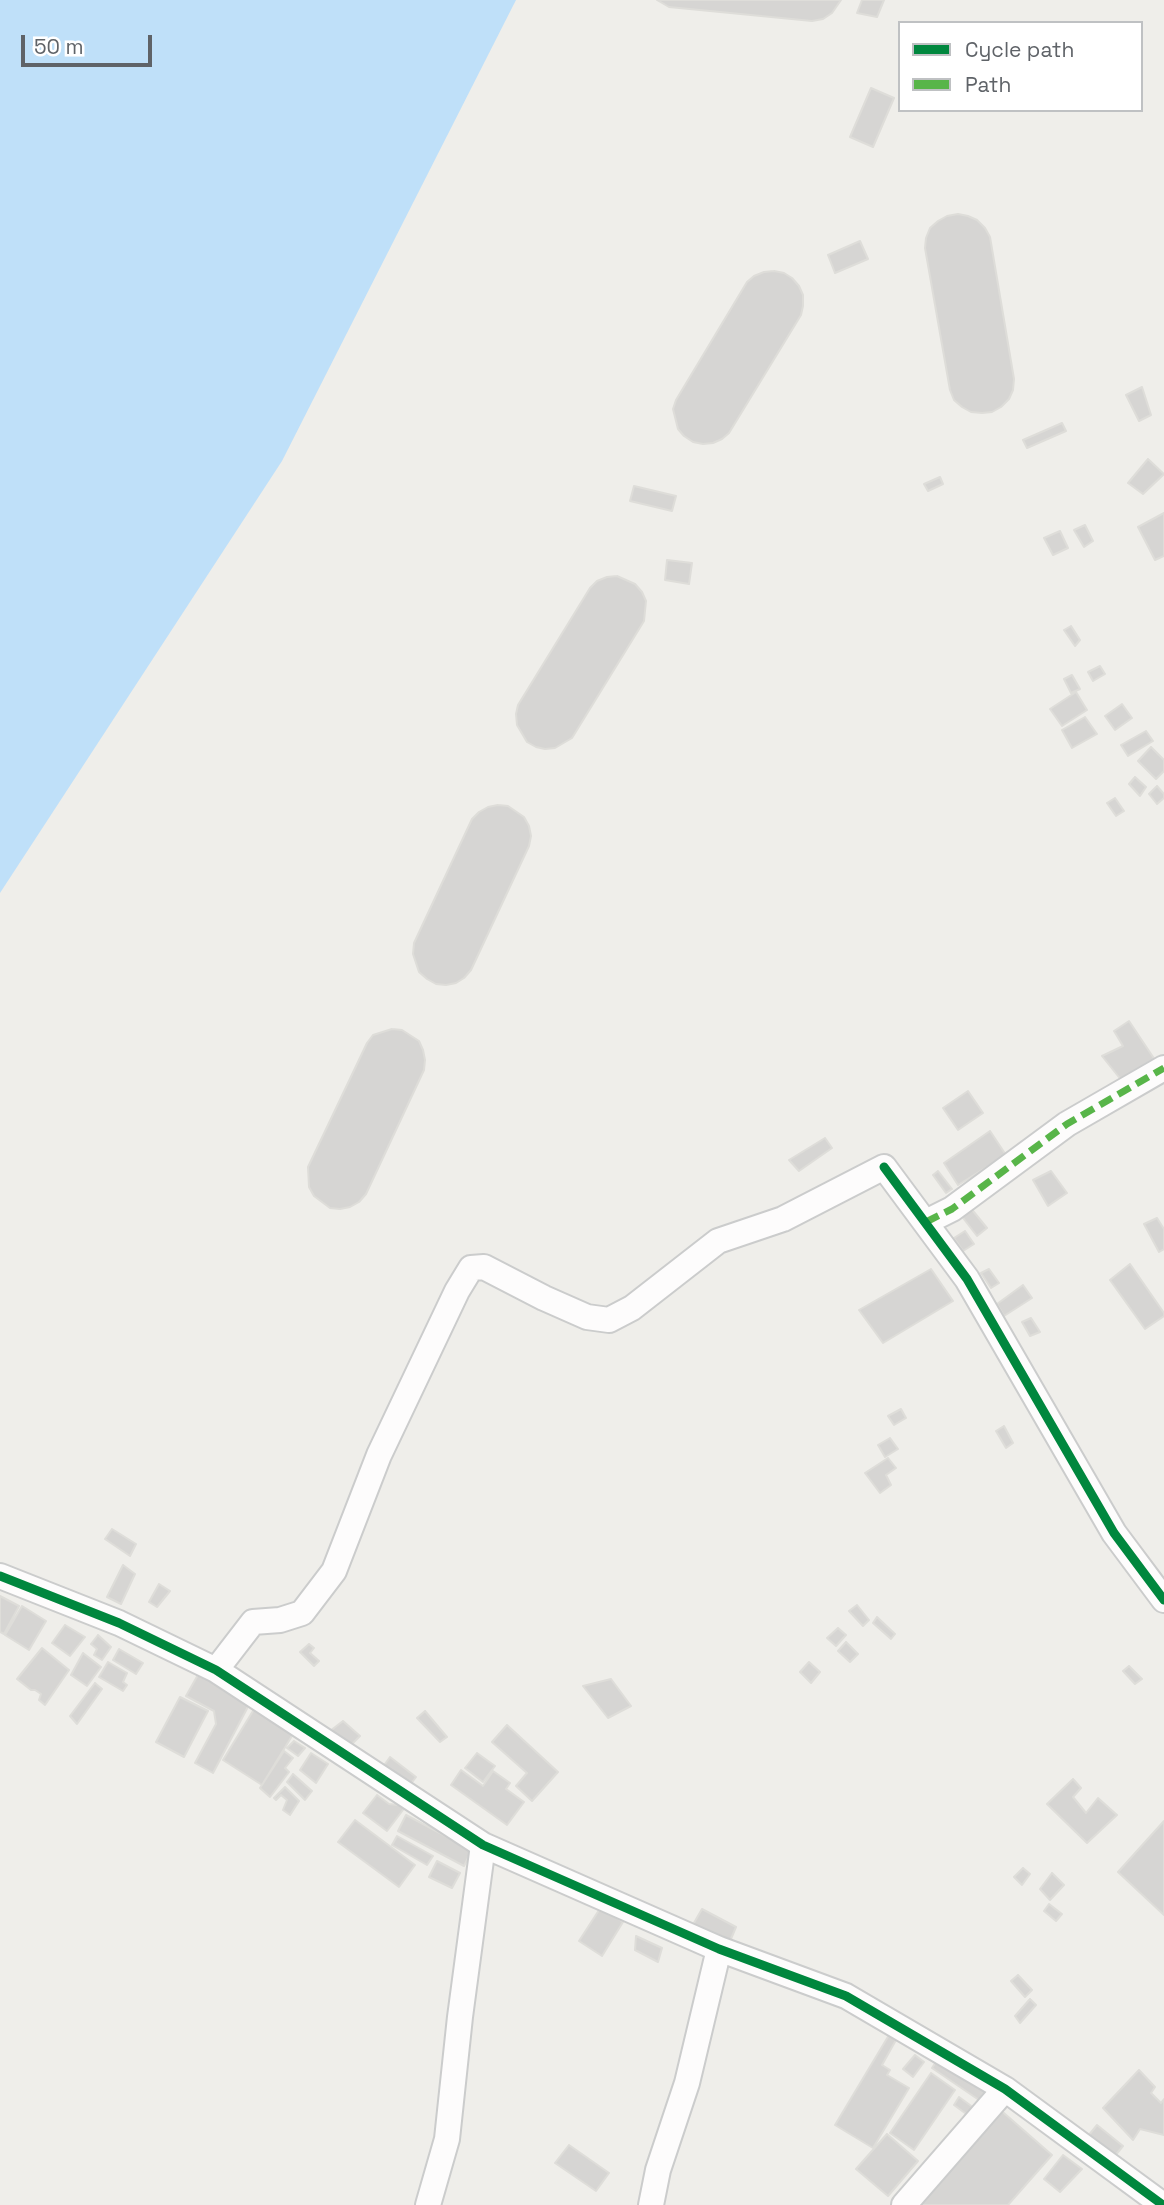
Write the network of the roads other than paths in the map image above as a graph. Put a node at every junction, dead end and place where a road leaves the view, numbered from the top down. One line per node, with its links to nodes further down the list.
1 (1164, 1068): 2 (street)
2 (926, 1222): 4 (street); 5 (street)
3 (0, 1576): 5 (street)
4 (1164, 1600)
5 (216, 1670): 6 (street)
6 (483, 1844): 7 (street); 9 (street)
7 (719, 1949): 8 (street); 10 (street)
8 (1005, 2089): 11 (street); 12 (street)
9 (428, 2205)
10 (651, 2205)
11 (904, 2205)
12 (1163, 2205)

